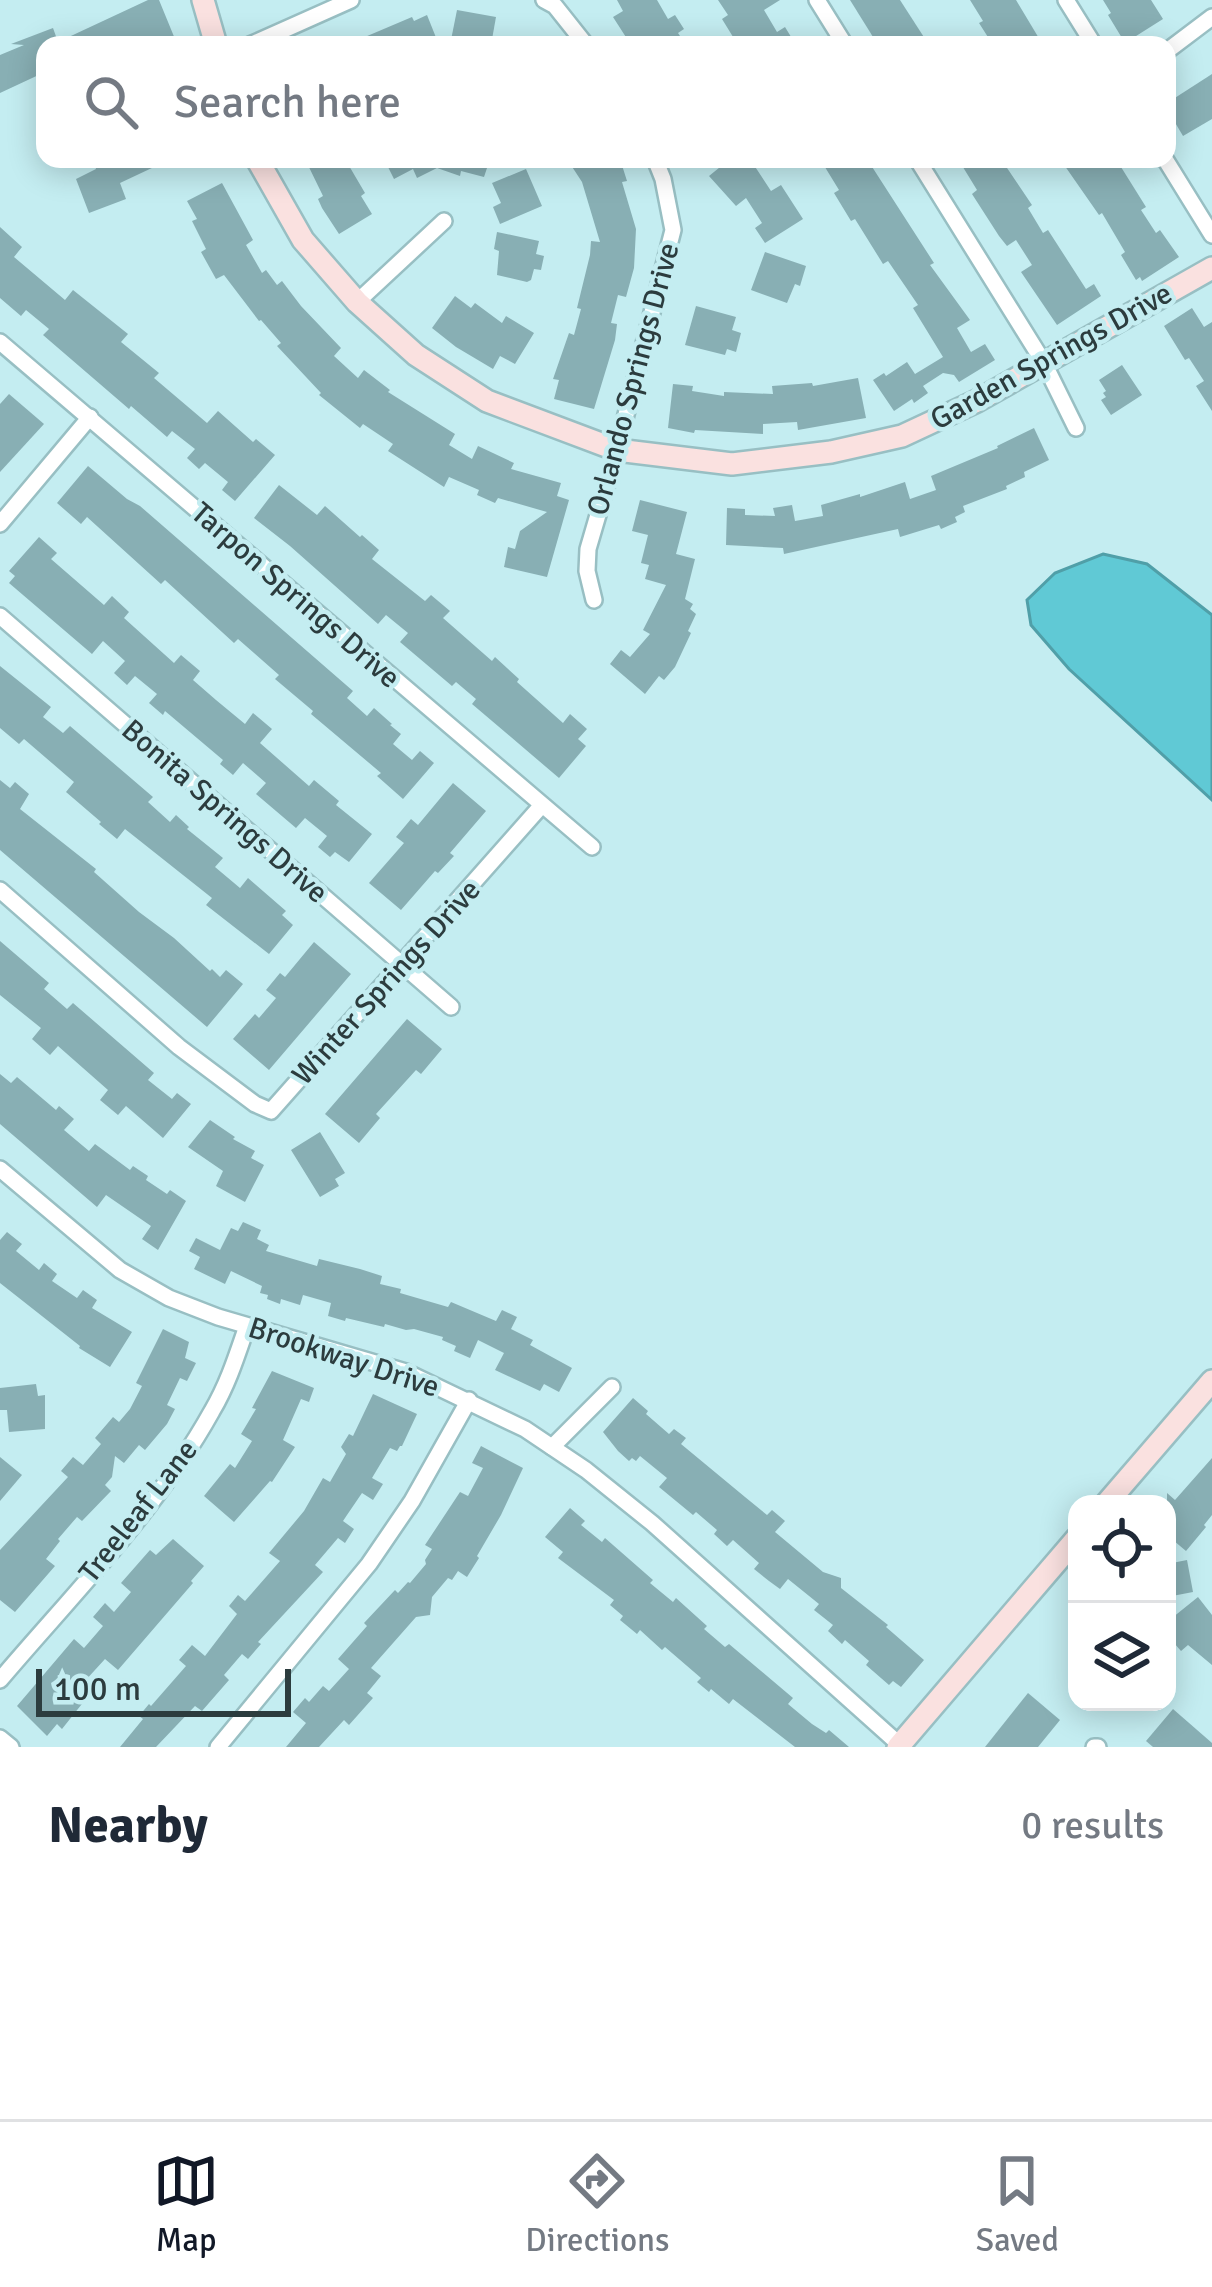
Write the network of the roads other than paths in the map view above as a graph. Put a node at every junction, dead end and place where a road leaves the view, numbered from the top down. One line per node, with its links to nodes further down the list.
1 (202, 0): 7 (street)
2 (351, 0): 8 (street)
3 (544, 0): 9 (street)
4 (817, 0): 10 (street)
5 (1066, 0): 11 (street)
6 (1212, 17): 12 (street)
7 (213, 36)
8 (270, 36)
9 (579, 36)
10 (839, 36)
11 (1088, 36)
12 (1176, 44)
13 (261, 168): 20 (street, Garden Springs Drive)
14 (659, 168): 25 (street, Orlando Springs Drive)
15 (922, 168): 22 (street)
16 (1171, 168): 18 (street)
17 (444, 221): 20 (street)
18 (1212, 235)
19 (1212, 268): 22 (street, Garden Springs Drive)
20 (357, 302): 25 (street, Garden Springs Drive)
21 (0, 342): 23 (street, Tarpon Springs Drive)
22 (1044, 363): 24 (street); 25 (street, Garden Springs Drive)
23 (90, 417): 26 (street); 29 (street, Tarpon Springs Drive)
24 (1076, 428)
25 (617, 451): 27 (street, Orlando Springs Drive)
26 (0, 524)
27 (594, 600)
28 (0, 616): 32 (street, Bonita Springs Drive)
29 (542, 805): 30 (street, Tarpon Springs Drive); 32 (street, Winter Springs Drive)
30 (592, 848)
31 (0, 890): 32 (street, Winter Springs Drive)
32 (402, 964): 33 (street, Bonita Springs Drive)
33 (451, 1006)
34 (0, 1169): 35 (street, Brookway Drive)
35 (248, 1326): 38 (street, Brookway Drive); 42 (street, Treeleaf Lane)
36 (1212, 1381): 40 (street)
37 (612, 1387): 39 (street)
38 (469, 1400): 39 (street, Brookway Drive); 46 (street)
39 (552, 1447): 44 (street, Brookway Drive)
40 (1114, 1495)
41 (1068, 1549): 44 (street)
42 (0, 1680)
43 (0, 1738): 45 (street)
44 (899, 1746)
45 (11, 1747)
46 (218, 1747)

